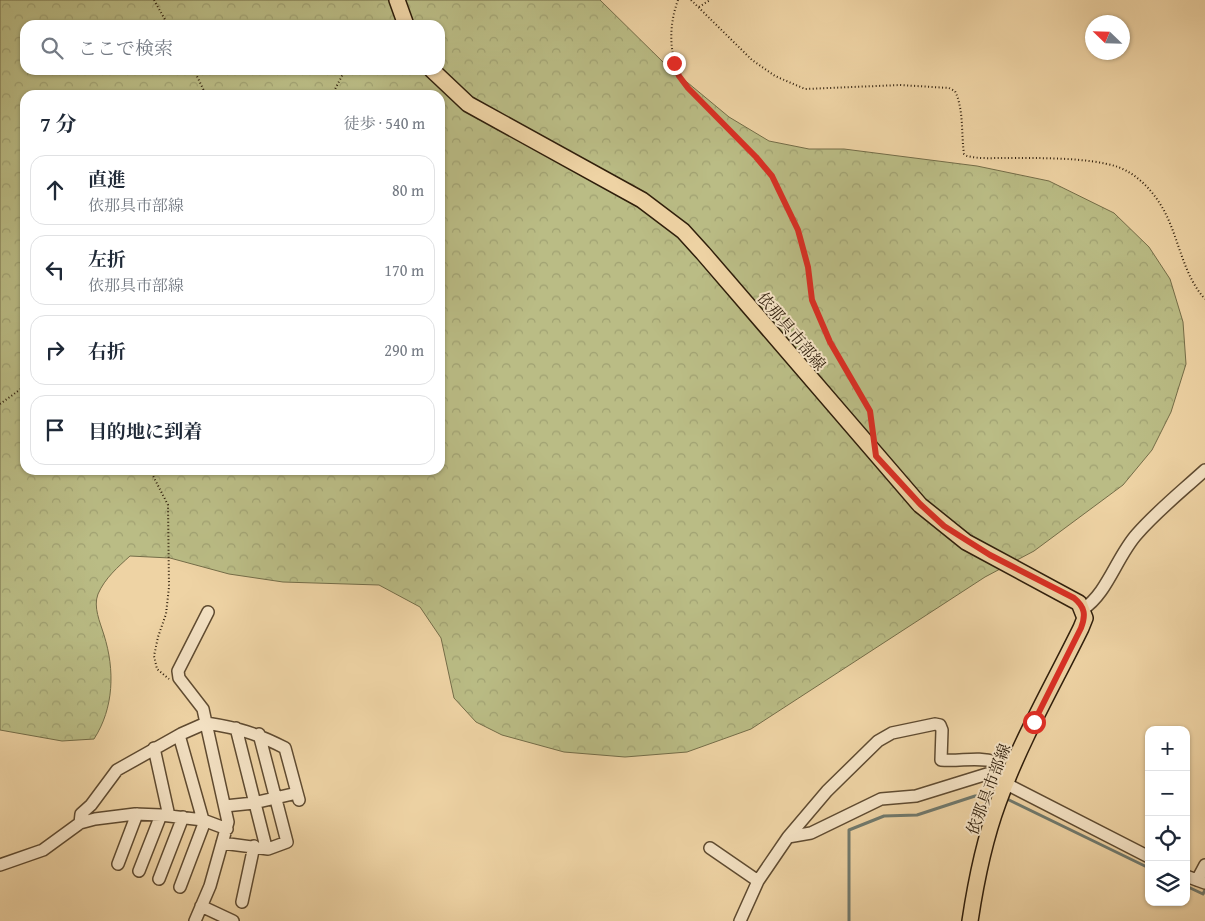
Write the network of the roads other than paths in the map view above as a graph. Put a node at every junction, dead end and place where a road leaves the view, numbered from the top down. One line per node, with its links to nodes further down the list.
1 (397, 0): 2 (main road)
2 (404, 20)
3 (437, 75): 5 (main road, 依那具市部線)
4 (1205, 470): 5 (street)
5 (1084, 609): 12 (main road, 依那具市部線)
6 (208, 612): 7 (street)
7 (206, 723): 8 (street); 10 (street); 15 (street)
8 (236, 728): 9 (street); 14 (street)
9 (259, 734): 13 (street); 13 (street)
10 (179, 735): 11 (street); 19 (street)
11 (154, 748): 17 (street); 20 (street)
12 (1000, 779): 22 (street); 22 (street); 26 (street); 40 (main road, 依那具市部線)
13 (276, 798): 14 (street); 24 (street)
14 (254, 803): 15 (street); 24 (street)
15 (225, 806): 21 (street)
16 (138, 814): 17 (street); 20 (street); 27 (street)
17 (165, 815): 18 (street); 30 (street)
18 (183, 817): 19 (street); 31 (street)
19 (204, 820): 21 (street); 34 (street)
20 (80, 822): 28 (street)
21 (227, 829): 23 (street)
22 (788, 837): 33 (street)
23 (222, 843): 24 (street); 36 (street)
24 (260, 847): 35 (street)
25 (710, 848): 33 (street)
26 (1145, 855)
27 (118, 864)
28 (0, 865)
29 (1205, 865): 32 (street)
30 (139, 871)
31 (159, 879)
32 (1196, 880)
33 (758, 881): 39 (street)
34 (180, 887)
35 (242, 902)
36 (201, 906): 37 (street); 38 (street)
37 (195, 921)
38 (233, 921)
39 (740, 921)
40 (970, 921)

